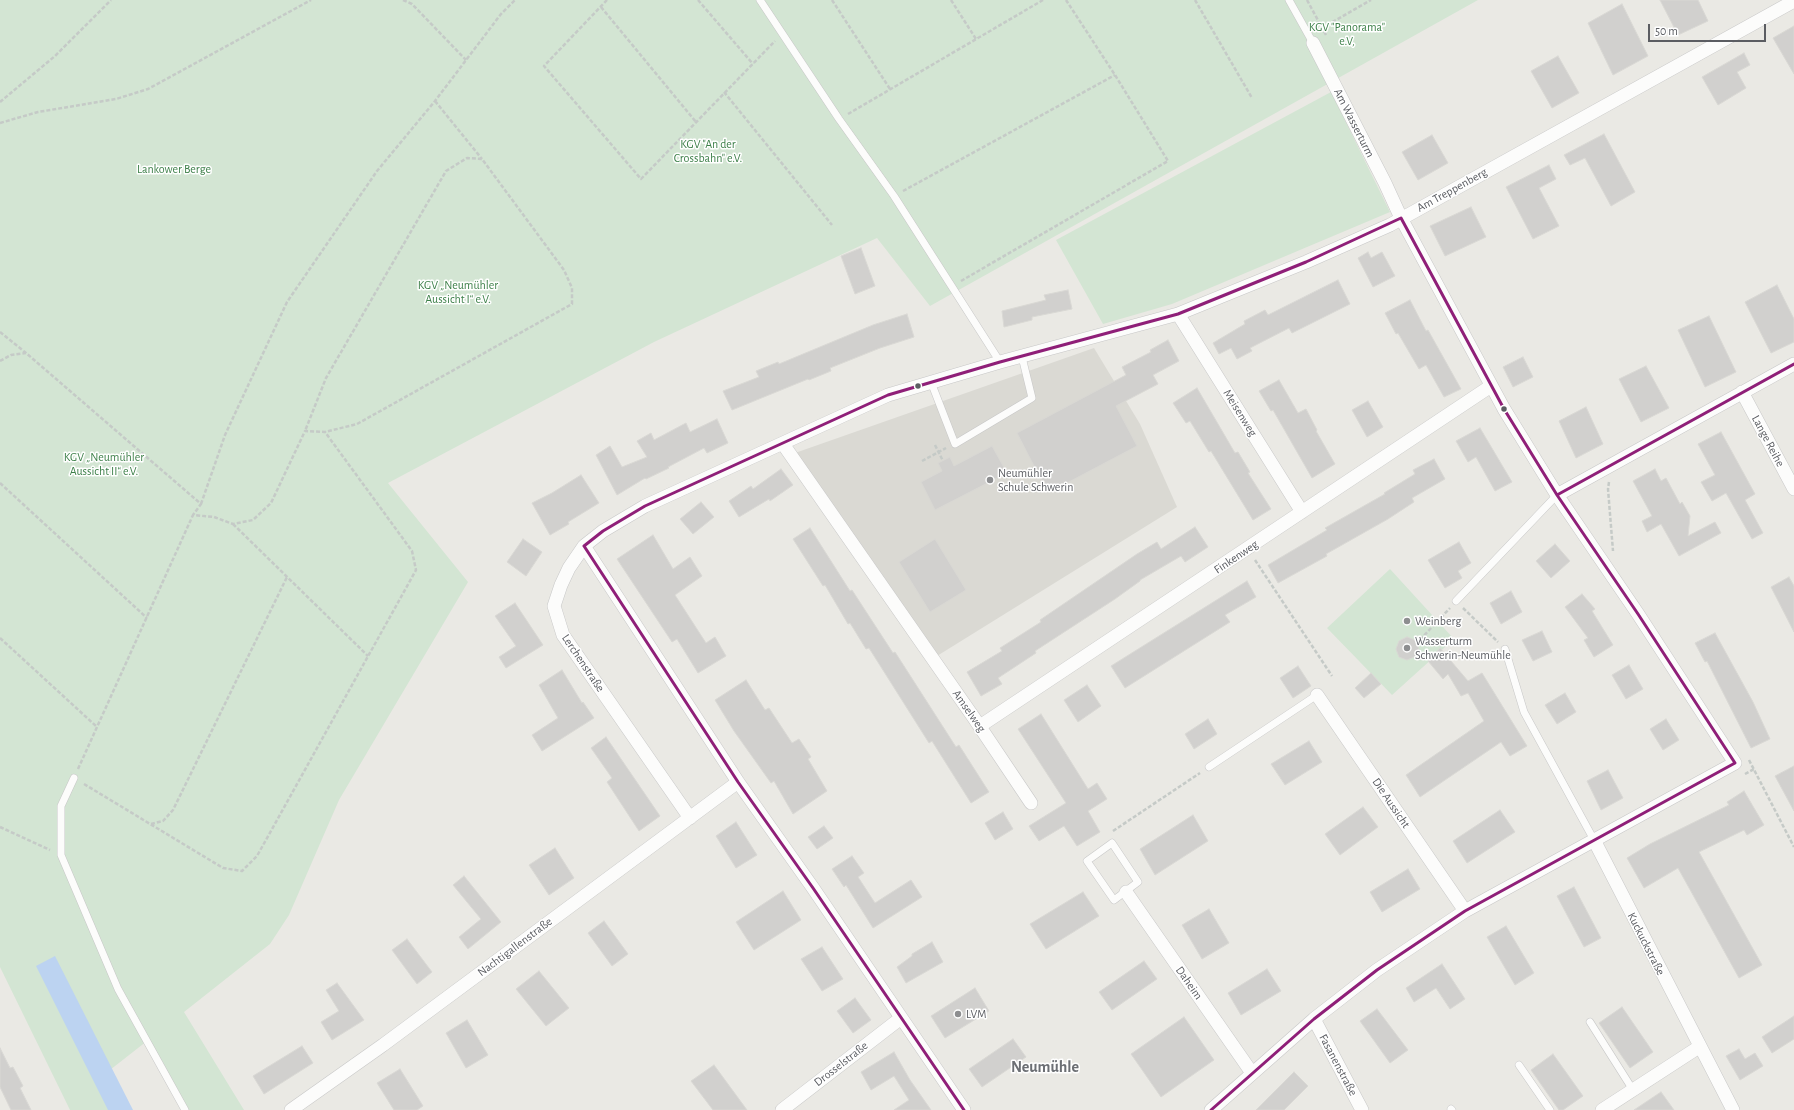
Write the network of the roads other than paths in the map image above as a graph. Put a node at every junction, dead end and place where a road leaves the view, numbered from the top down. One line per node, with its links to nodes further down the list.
1 (760, 0): 8 (lane)
2 (1288, 0): 4 (lane)
3 (1794, 1): 5 (street, Am Treppenberg)
4 (1313, 43): 5 (street, Am Wasserturm)
5 (1402, 218): 6 (street, Am Treppenberg); 11 (street, Am Wasserturm)
6 (1178, 314): 7 (street, Am Treppenberg); 16 (street, Meisenweg)
7 (1022, 356): 8 (street, Am Treppenberg); 10 (lane)
8 (1000, 362): 10 (street, Am Treppenberg)
9 (1794, 364): 12 (street)
10 (931, 382): 13 (street, Am Treppenberg)
11 (1491, 386): 15 (street, Am Wasserturm); 16 (street, Finkenweg)
12 (1742, 392): 14 (street, Lange Reihe); 15 (street)
13 (783, 444): 17 (street, Am Treppenberg); 21 (street, Amselweg)
14 (1794, 489)
15 (1557, 495): 18 (lane); 27 (street, Am Wasserturm)
16 (1302, 512): 21 (street, Finkenweg)
17 (584, 546): 24 (street); 26 (street, Lerchenstraße)
18 (1456, 601)
19 (1505, 649): 27 (lane)
20 (1318, 695): 22 (lane); 29 (street, Die Aussicht)
21 (980, 726): 25 (street, Amselweg)
22 (1209, 767)
23 (74, 778): 37 (lane)
24 (738, 782): 26 (street, Nachtigallenstraße); 30 (street)
25 (1031, 803)
26 (690, 818): 38 (street, Nachtigallenstraße)
27 (1594, 840): 29 (street); 33 (street, Kuckuckstraße)
28 (1126, 892): 28 (lane); 35 (street, Daheim)
29 (1465, 911): 31 (street)
30 (901, 1018): 39 (street, Drosselstraße); 40 (street)
31 (1314, 1019): 35 (street); 42 (street, Fasanenstraße)
32 (1590, 1022): 36 (lane)
33 (1699, 1047): 36 (street); 45 (street, Kuckuckstraße)
34 (1519, 1065): 43 (lane)
35 (1252, 1073): 41 (street)
36 (1633, 1090): 44 (street)
37 (185, 1110)
38 (291, 1110)
39 (782, 1110)
40 (964, 1110)
41 (1211, 1110)
42 (1362, 1110)
43 (1550, 1110)
44 (1602, 1110)
45 (1733, 1110)

